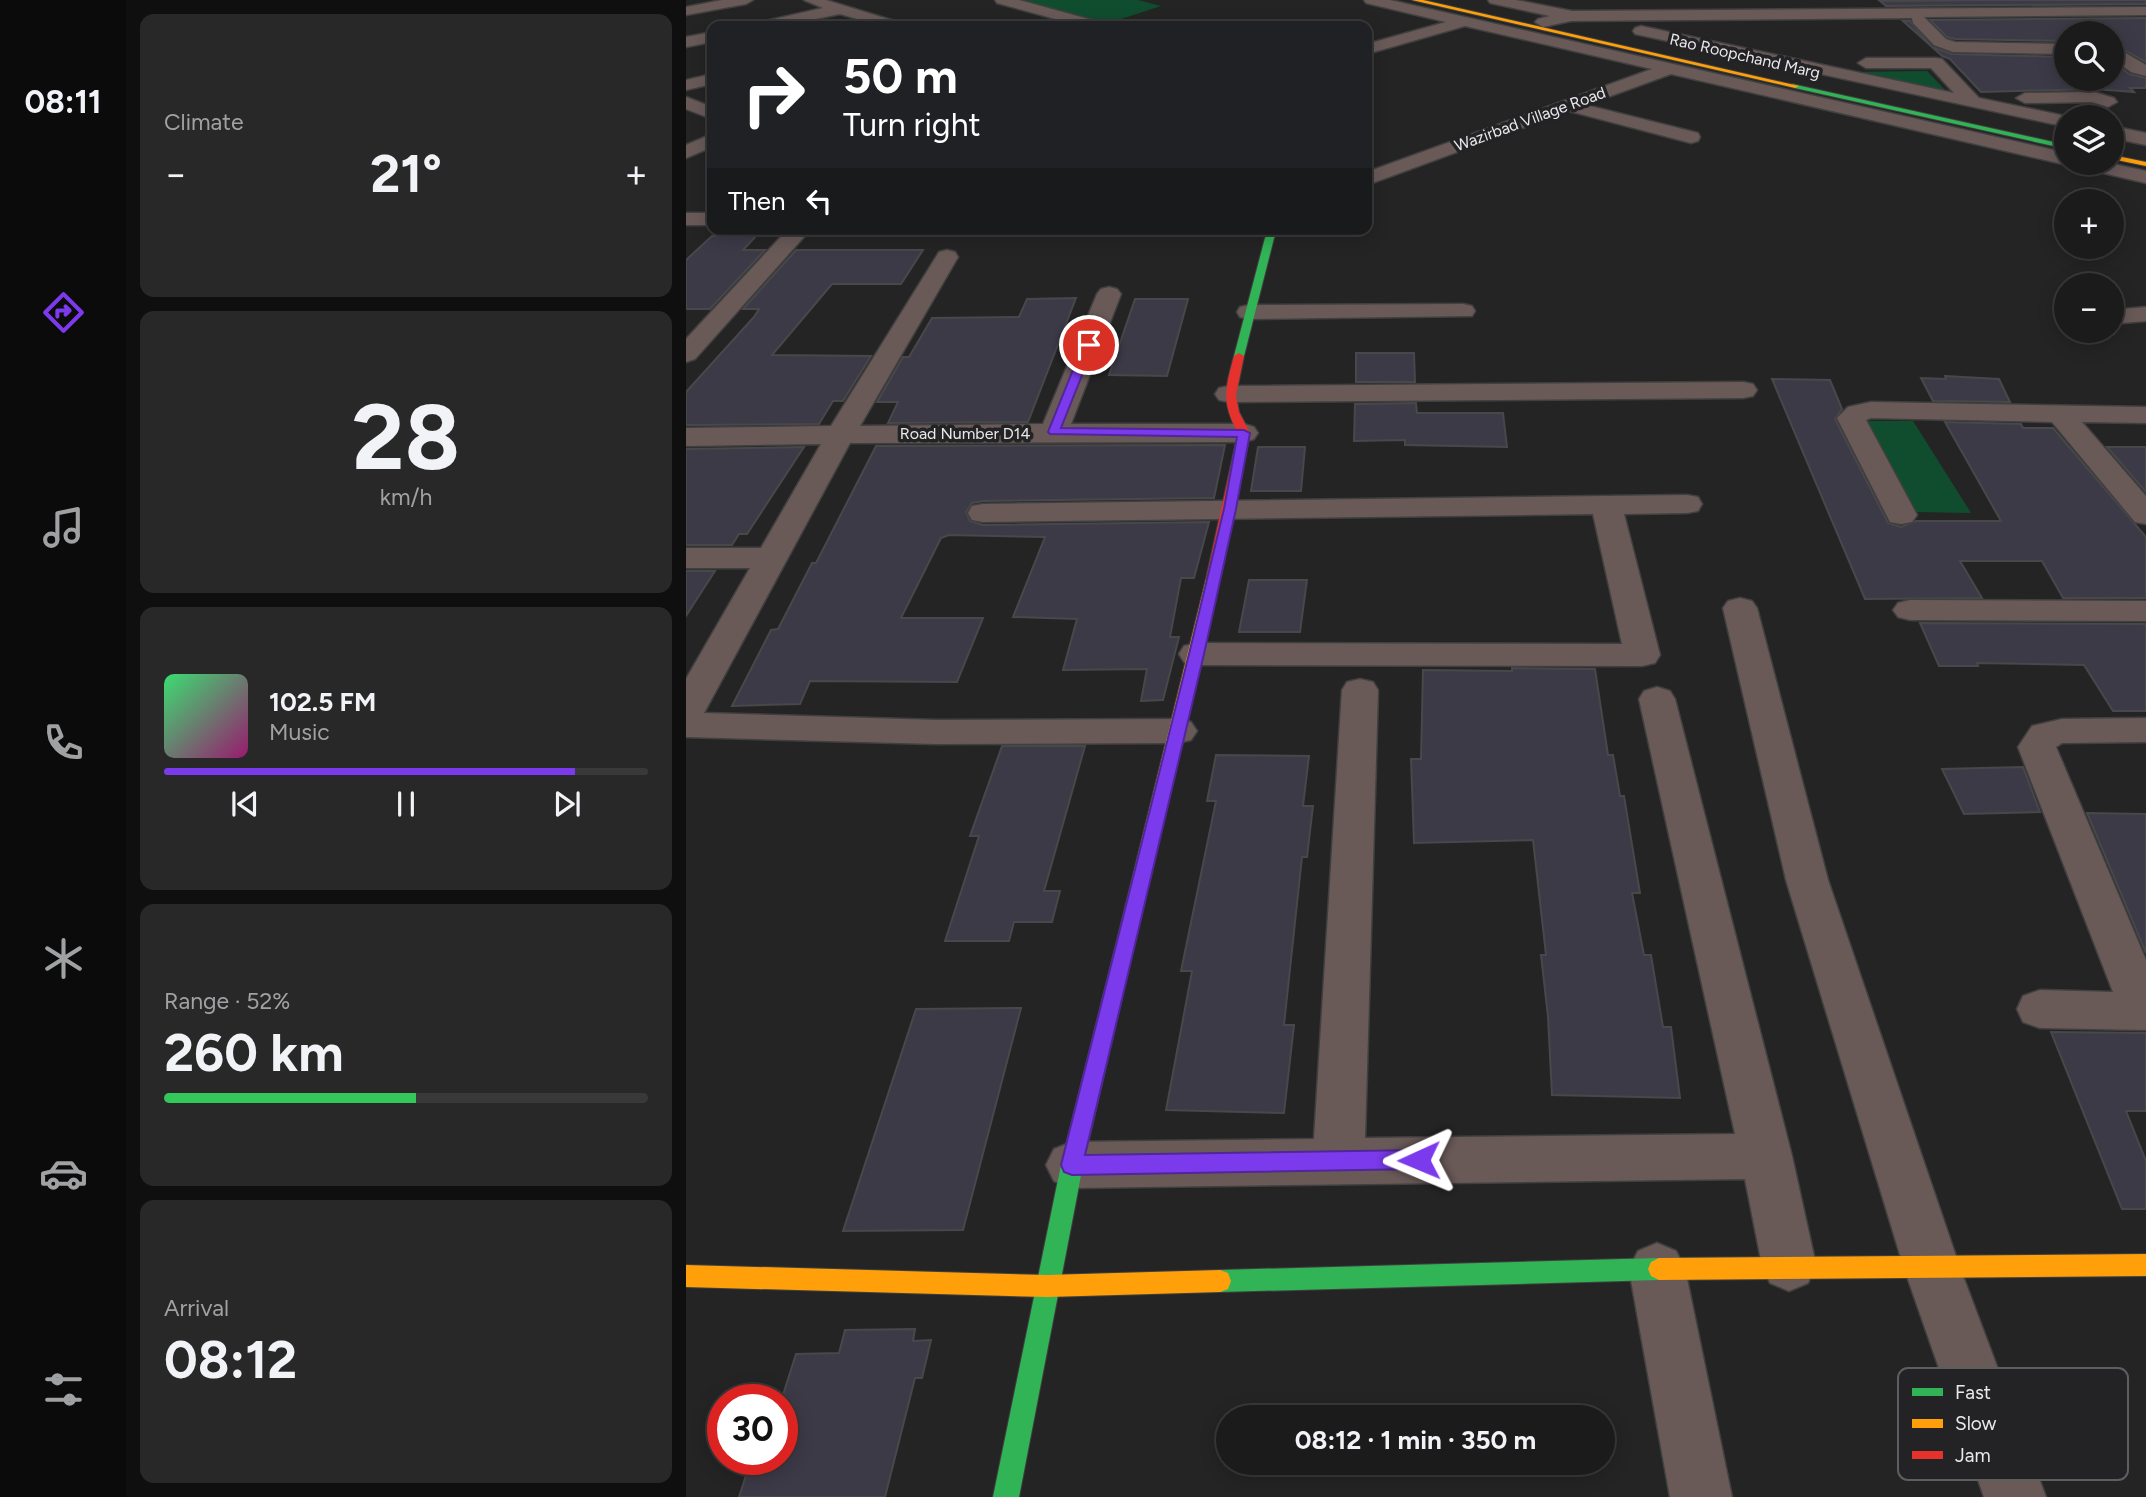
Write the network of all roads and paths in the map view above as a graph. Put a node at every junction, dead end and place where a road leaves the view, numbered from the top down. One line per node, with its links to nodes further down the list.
1 (746, 0): 11 (street)
2 (811, 0): 10 (street)
3 (1002, 0): 19 (street)
4 (1371, 0): 21 (street)
5 (1442, 0): 22 (main road, Rao Roopchand Marg)
6 (1495, 0): 16 (street)
7 (1872, 0): 14 (street)
8 (2042, 0): 13 (street)
9 (1423, 1): 29 (main road, Rao Roopchand Marg)
10 (842, 9): 17 (street); 18 (street)
11 (686, 11)
12 (2146, 11): 13 (street)
13 (2058, 12): 15 (street); 20 (street)
14 (1885, 13): 15 (street); 16 (street)
15 (1910, 13): 27 (street)
16 (1571, 16): 22 (street); 31 (street)
17 (786, 21)
18 (880, 21)
19 (1080, 21)
20 (2071, 21)
21 (1464, 22): 26 (street); 32 (street)
22 (1544, 22): 39 (main road, Rao Roopchand Marg)
23 (707, 38): 24 (street)
24 (686, 42)
25 (1917, 45): 30 (street)
26 (1372, 48)
27 (2054, 56)
28 (2124, 59): 33 (street)
29 (1694, 62): 32 (street, Wazirbad Village Road); 39 (main road, Rao Roopchand Marg)
30 (1936, 62): 31 (street); 39 (street)
31 (1789, 63): 39 (street)
32 (1667, 69): 38 (street, Wazirbad Village Road); 51 (street)
33 (2146, 71)
34 (707, 80): 35 (street)
35 (686, 85)
36 (2091, 91): 39 (street)
37 (686, 102): 40 (street)
38 (1565, 105): 44 (street); 55 (street, Wazirbad Village Road)
39 (1973, 109): 41 (street); 42 (main road, Rao Roopchand Marg); 46 (main road, Rao Roopchand Marg)
40 (707, 112)
41 (2054, 120)
42 (2054, 133)
43 (2124, 134): 45 (street)
44 (1690, 137)
45 (2146, 139)
46 (2054, 141)
47 (707, 142): 49 (street)
48 (2124, 149): 50 (main road)
49 (686, 152)
50 (2146, 154)
51 (2054, 156)
52 (2124, 159): 53 (main road)
53 (2146, 164)
54 (2124, 172): 56 (street)
55 (1372, 174)
56 (2146, 177)
57 (686, 219): 58 (street)
58 (707, 219)
59 (795, 235): 67 (street)
60 (1272, 235): 64 (main road)
61 (947, 257): 74 (street)
62 (1109, 294): 72 (street)
63 (1463, 311): 64 (street)
64 (1249, 312): 69 (main road)
65 (2146, 314): 66 (street)
66 (2124, 316)
67 (686, 354)
68 (1743, 390): 69 (street)
69 (1229, 394): 73 (main road)
70 (2060, 414): 71 (street); 79 (street); 81 (street)
71 (2146, 415)
72 (1054, 432): 73 (street, Road Number D14); 74 (street, Road Number D14)
73 (1244, 433): 78 (main road)
74 (841, 434): 75 (street, Road Number D14); 83 (street)
75 (686, 437)
76 (1606, 504): 77 (street); 78 (street); 87 (street)
77 (1687, 504)
78 (1230, 509): 80 (street); 87 (main road)
79 (2145, 511)
80 (983, 513)
81 (1901, 515)
82 (686, 558): 83 (street)
83 (771, 558): 90 (street)
84 (1740, 608): 101 (street)
85 (1910, 610): 86 (street)
86 (2146, 611)
87 (1197, 654): 93 (main road)
88 (1360, 690): 97 (street)
89 (1657, 699): 96 (street)
90 (686, 712)
91 (686, 725): 93 (street)
92 (2146, 730): 95 (street)
93 (1178, 731): 98 (main road)
94 (2040, 1009): 95 (street)
95 (2145, 1011)
96 (1766, 1156): 97 (street); 99 (street)
97 (1338, 1161): 98 (street)
98 (1072, 1165): 104 (main road)
99 (1789, 1265): 101 (main road); 102 (main road)
100 (2146, 1265): 101 (main road)
101 (1932, 1268): 105 (street)
102 (1657, 1269): 104 (main road); 108 (street)
103 (686, 1276): 104 (main road)
104 (1046, 1286): 107 (main road)
105 (1968, 1368)
106 (2009, 1480): 109 (street)
107 (1006, 1497)
108 (1701, 1497)
109 (2015, 1497)

